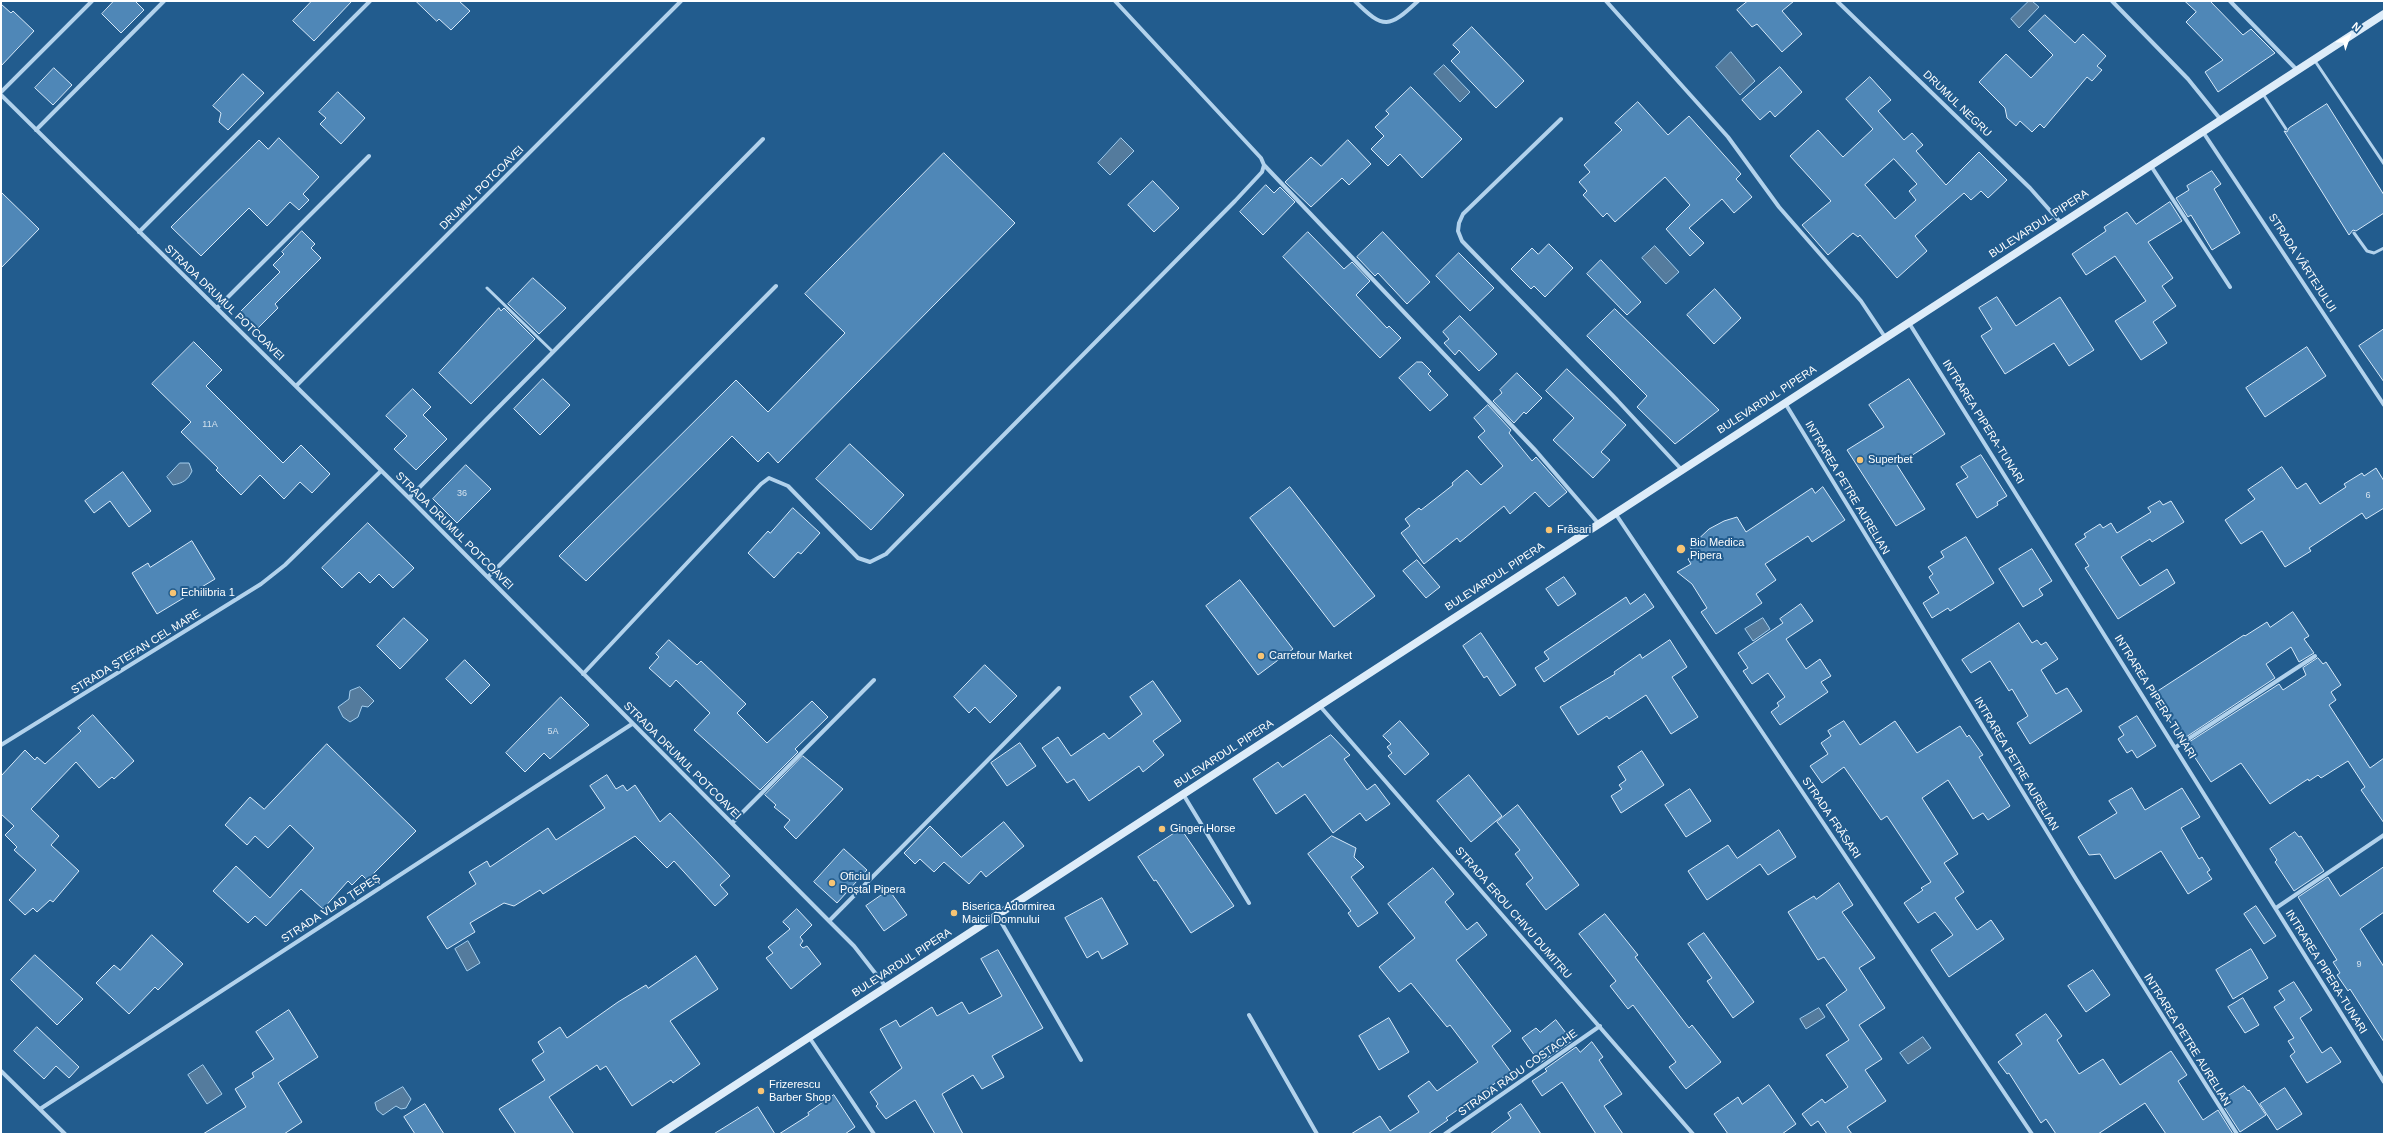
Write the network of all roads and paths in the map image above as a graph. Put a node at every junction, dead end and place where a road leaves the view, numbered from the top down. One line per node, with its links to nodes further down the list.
1 (92, 1): 15 (street)
2 (164, 1): 21 (street)
3 (370, 1): 29 (street)
4 (681, 1): 39 (street, DRUMUL POTCOAVEI)
5 (1115, 1): 26 (street)
6 (1355, 1): 7 (street)
7 (1418, 1)
8 (1606, 1): 37 (street)
9 (1837, 1): 28 (street, DRUMUL NEGRU)
10 (2112, 1): 19 (street)
11 (2230, 1): 14 (street)
12 (2384, 14): 13 (main road, BULEVARDUL PIPERA)
13 (2314, 60): 14 (main road, BULEVARDUL PIPERA); 25 (lane)
14 (2297, 70): 16 (main road, BULEVARDUL PIPERA)
15 (1, 92)
16 (2263, 93): 19 (main road, BULEVARDUL PIPERA); 20 (lane)
17 (1, 95): 21 (street, STRADA DRUMUL POTCOAVEI)
18 (1562, 119): 42 (street)
19 (2221, 120): 22 (main road, BULEVARDUL PIPERA)
20 (2286, 129)
21 (36, 130): 29 (street, STRADA DRUMUL POTCOAVEI)
22 (2203, 132): 27 (main road, BULEVARDUL PIPERA); 41 (street, STRADA VÂRTEJULUI)
23 (763, 139): 38 (street)
24 (369, 156): 35 (street)
25 (2384, 164)
26 (1264, 165): 46 (street); 49 (street)
27 (2150, 165): 28 (main road, BULEVARDUL PIPERA); 33 (street)
28 (2061, 223): 36 (main road, BULEVARDUL PIPERA)
29 (139, 232): 35 (street, STRADA DRUMUL POTCOAVEI)
30 (2354, 233): 31 (lane)
31 (2384, 248)
32 (776, 286): 47 (street)
33 (2230, 287)
34 (487, 288): 38 (lane)
35 (216, 308): 39 (street, STRADA DRUMUL POTCOAVEI)
36 (1908, 322): 37 (main road, BULEVARDUL PIPERA); 55 (street, INTRAREA PIPERA-TUNARI)
37 (1885, 337): 40 (main road, BULEVARDUL PIPERA)
38 (553, 352): 44 (street)
39 (296, 386): 43 (street, STRADA DRUMUL POTCOAVEI)
40 (1784, 402): 42 (main road, BULEVARDUL PIPERA); 78 (street, INTRAREA PETRE AURELIAN)
41 (2384, 405)
42 (1681, 470): 45 (main road, BULEVARDUL PIPERA)
43 (381, 471): 44 (street, STRADA DRUMUL POTCOAVEI); 54 (street, STRADA ȘTEFAN CEL MARE)
44 (409, 498): 47 (street, STRADA DRUMUL POTCOAVEI)
45 (1614, 513): 46 (main road, BULEVARDUL PIPERA); 77 (street, STRADA FRĂSARI)
46 (1598, 523): 52 (main road, BULEVARDUL PIPERA)
47 (488, 577): 49 (street, STRADA DRUMUL POTCOAVEI)
48 (2315, 656): 55 (street)
49 (583, 674): 53 (street, STRADA DRUMUL POTCOAVEI)
50 (874, 680): 57 (street)
51 (1059, 688): 62 (street)
52 (1319, 705): 56 (main road, BULEVARDUL PIPERA); 65 (street, STRADA EROU CHIVU DUMITRU)
53 (632, 724): 57 (street, STRADA DRUMUL POTCOAVEI); 70 (street, STRADA VLAD ȚEPEȘ)
54 (1, 745)
55 (2176, 747): 60 (street, INTRAREA PIPERA-TUNARI)
56 (1183, 794): 59 (street); 61 (main road, BULEVARDUL PIPERA)
57 (732, 823): 62 (street, STRADA DRUMUL POTCOAVEI)
58 (2384, 835): 60 (street)
59 (1249, 903)
60 (2276, 908): 69 (street, INTRAREA PIPERA-TUNARI)
61 (997, 915): 63 (main road, BULEVARDUL PIPERA); 67 (street)
62 (829, 921): 63 (street, STRADA DRUMUL POTCOAVEI)
63 (886, 987): 66 (main road, BULEVARDUL PIPERA)
64 (1249, 1015): 74 (street)
65 (1600, 1026): 75 (street, STRADA RADU COSTACHE); 76 (street, STRADA EROU CHIVU DUMITRU)
66 (809, 1038): 72 (main road, BULEVARDUL PIPERA); 73 (street)
67 (1081, 1060)
68 (1, 1071): 70 (street)
69 (2384, 1082)
70 (40, 1109): 71 (street)
71 (65, 1134)
72 (660, 1134)
73 (874, 1134)
74 (1317, 1134)
75 (1446, 1134)
76 (1693, 1134)
77 (2032, 1134)
78 (2237, 1134)

